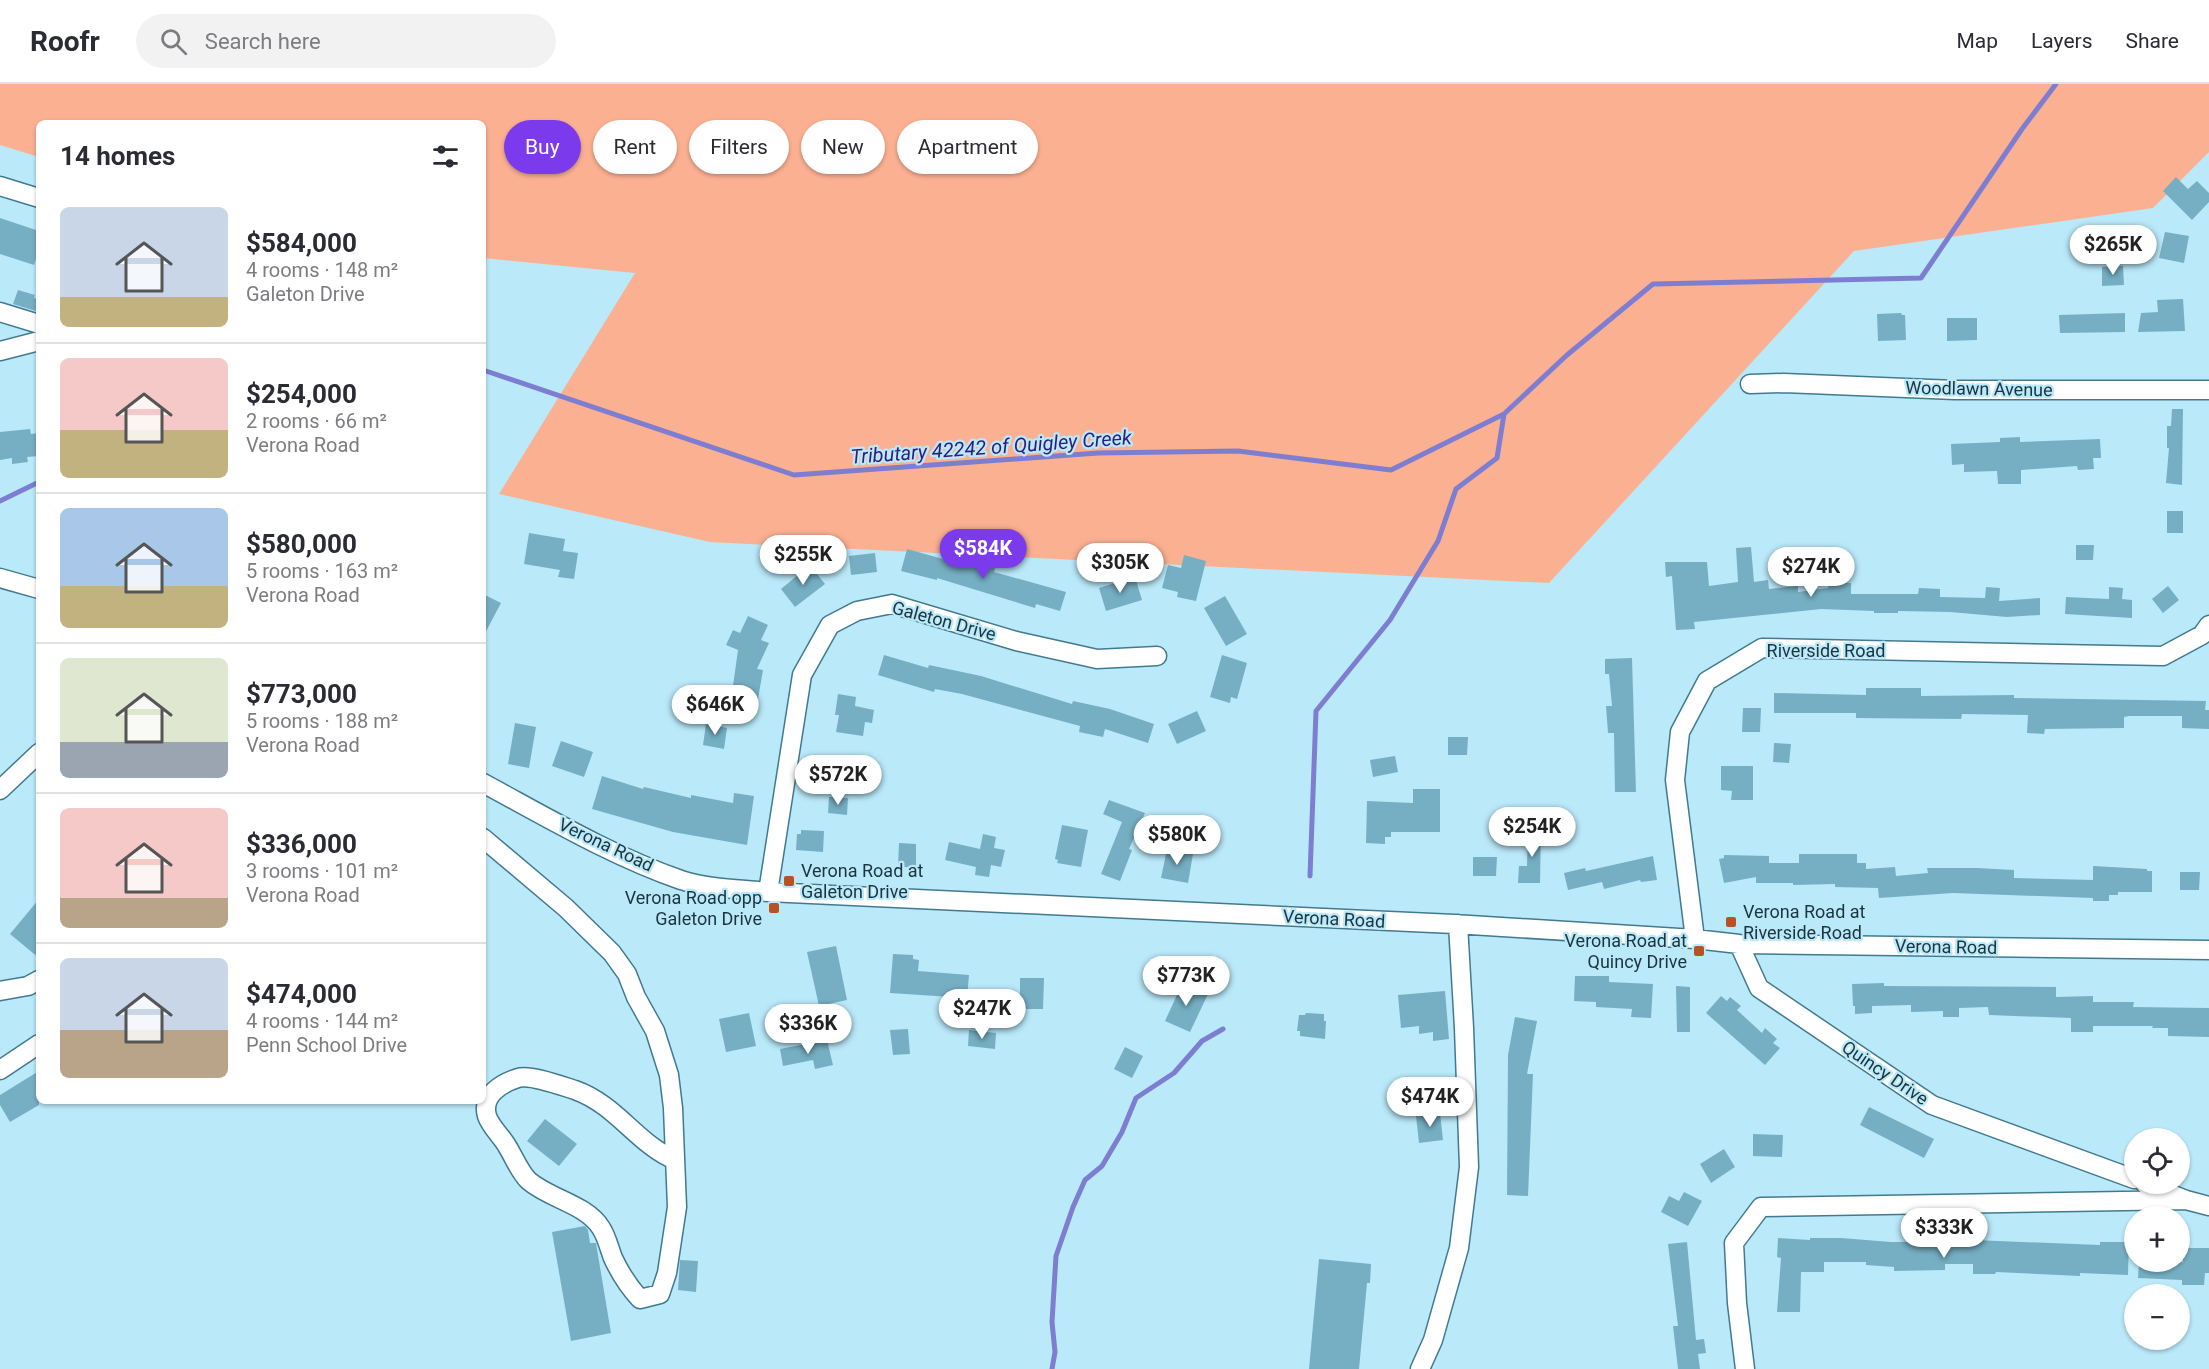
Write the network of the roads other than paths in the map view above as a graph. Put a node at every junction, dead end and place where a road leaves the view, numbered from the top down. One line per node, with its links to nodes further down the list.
1 (0, 186): 2 (street)
2 (36, 197)
3 (0, 312): 4 (street)
4 (36, 323)
5 (36, 342): 6 (street)
6 (0, 351)
7 (1750, 384): 8 (street, Woodlawn Avenue)
8 (2209, 390)
9 (0, 578): 10 (street)
10 (36, 588)
11 (2209, 625): 19 (street, Riverside Road)
12 (1157, 656): 17 (street, Galeton Drive)
13 (36, 756): 15 (street)
14 (486, 785): 17 (street, Verona Road)
15 (0, 790)
16 (486, 841): 26 (street)
17 (768, 892): 18 (street, Verona Road)
18 (1458, 924): 19 (street, Verona Road); 31 (street)
19 (1695, 939): 20 (street, Verona Road)
20 (1739, 944): 21 (street, Verona Road); 27 (street, Quincy Drive)
21 (2209, 950)
22 (36, 982): 23 (street)
23 (0, 991)
24 (36, 1046): 25 (street)
25 (0, 1070)
26 (675, 1160): 26 (street)
27 (2124, 1175)
28 (2171, 1194): 29 (street)
29 (2186, 1200): 30 (street); 32 (street)
30 (2209, 1206)
31 (1420, 1369)
32 (1745, 1369)

